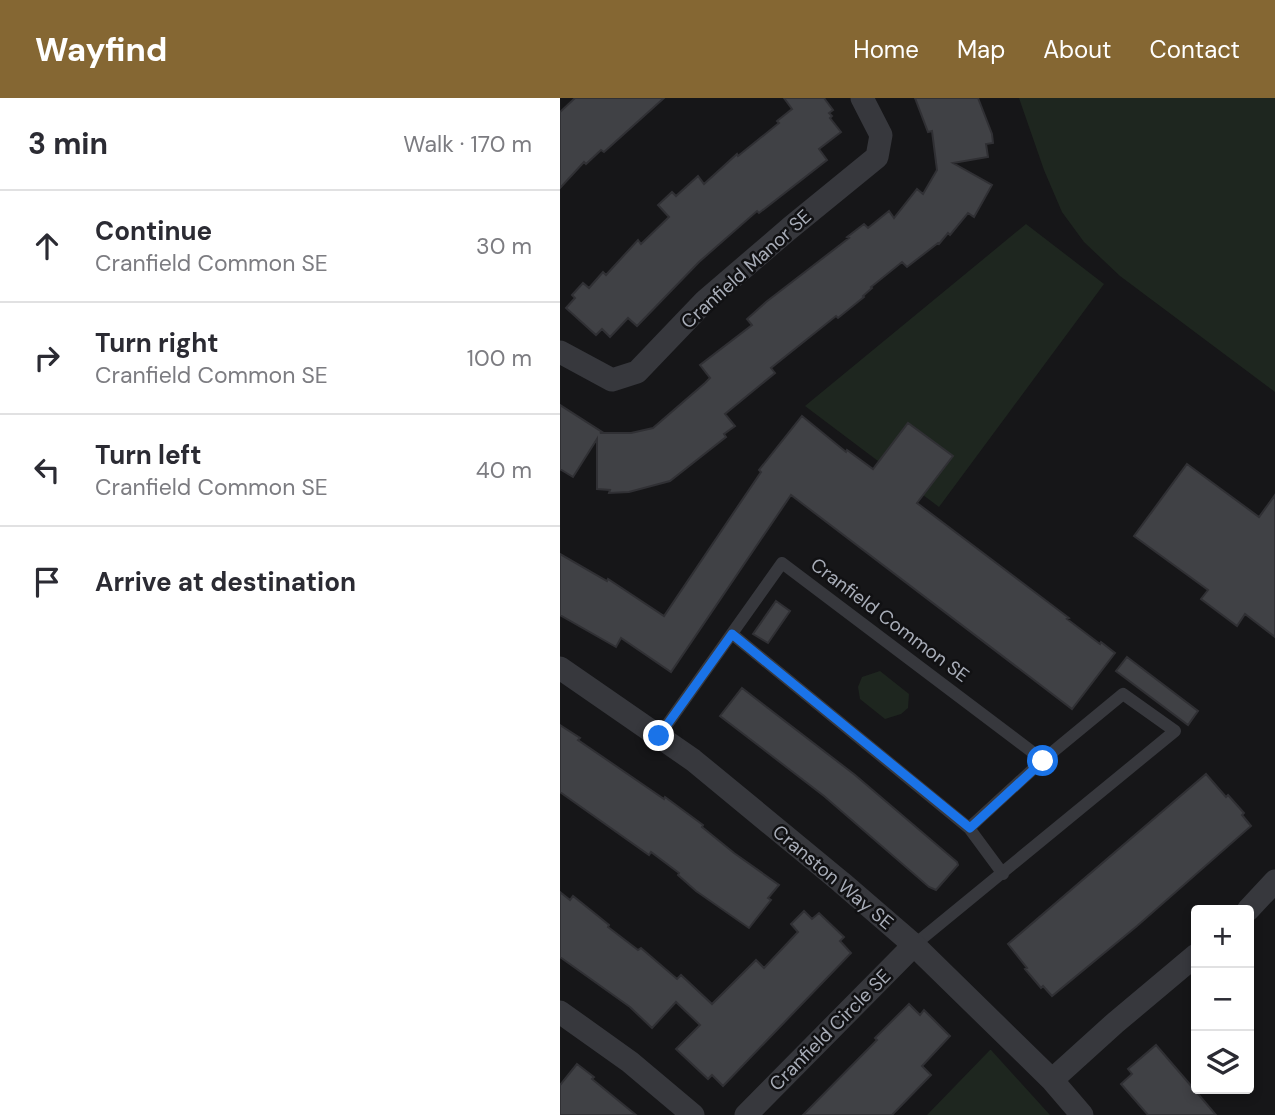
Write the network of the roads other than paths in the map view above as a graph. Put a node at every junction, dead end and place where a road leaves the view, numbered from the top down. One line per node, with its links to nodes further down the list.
1 (862, 98): 2 (street, Cranfield Manor SE)
2 (560, 352)
3 (732, 634): 5 (lane, Cranfield Common SE); 6 (lane, Cranfield Common SE); 7 (lane)
4 (560, 668): 5 (street, Cranston Way SE)
5 (659, 736): 11 (street, Cranston Way SE)
6 (1043, 761): 7 (lane); 8 (lane)
7 (970, 828): 8 (lane)
8 (1003, 874): 11 (lane)
9 (1275, 881): 10 (street)
10 (1253, 905)
11 (914, 945): 14 (street, Cranston Way SE); 16 (street, Cranfield Circle SE)
12 (1191, 959): 14 (street)
13 (560, 1012): 15 (street)
14 (1052, 1080): 17 (street, Cranston Way SE)
15 (693, 1115)
16 (746, 1115)
17 (1082, 1115)

